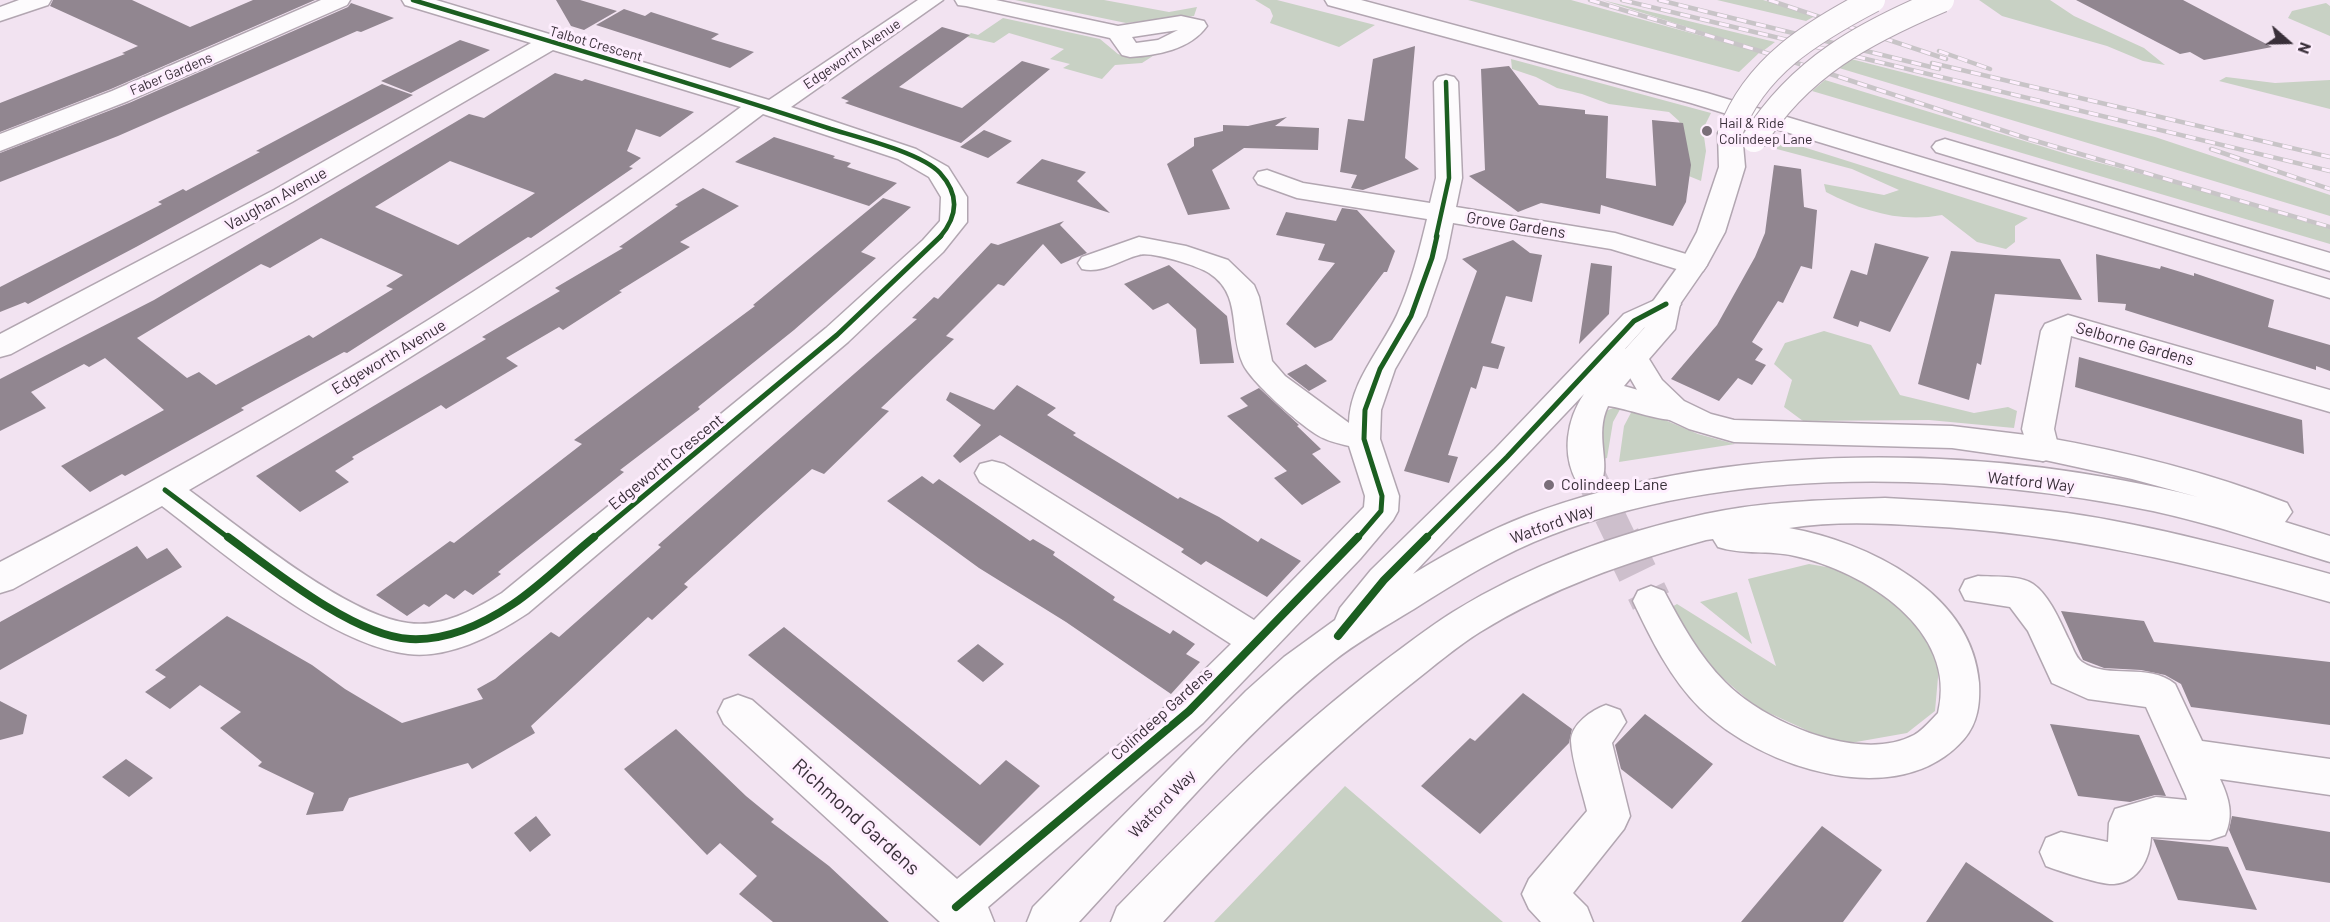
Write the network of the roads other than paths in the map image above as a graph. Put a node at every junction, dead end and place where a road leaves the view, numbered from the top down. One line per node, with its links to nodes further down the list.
1 (40, 0): 10 (main road)
2 (339, 0): 18 (main road, Faber Gardens)
3 (413, 0): 12 (main road, Talbot Crescent)
4 (932, 0): 14 (main road, Edgeworth Avenue)
5 (966, 0): 11 (main road)
6 (1336, 0): 24 (main road)
7 (1414, 0): 15 (main road)
8 (1873, 0): 16 (main road, bridge)
9 (1942, 0): 16 (main road, bridge)
10 (0, 14)
11 (1118, 33)
12 (548, 43): 14 (main road, Talbot Crescent); 26 (main road, Vaughan Avenue)
13 (1446, 82): 20 (main road, Colindeep Gardens)
14 (765, 107): 35 (main road, Edgeworth Avenue); 35 (main road, Edgeworth Crescent)
15 (1838, 116)
16 (1742, 137): 23 (main road)
17 (1917, 139): 21 (main road)
18 (0, 142)
19 (1267, 178): 20 (main road, Grove Gardens)
20 (1441, 213): 23 (main road, Grove Gardens); 31 (main road, Colindeep Gardens)
21 (2330, 262)
22 (1092, 263): 31 (main road)
23 (1693, 265): 25 (main road)
24 (2330, 289)
25 (1666, 304): 27 (main road); 43 (main road)
26 (0, 347)
27 (1633, 357): 28 (main road); 30 (main road)
28 (1601, 394): 30 (main road); 33 (main road)
29 (2330, 401): 32 (main road, Selborne Gardens)
30 (1672, 411): 32 (main road)
31 (1364, 439): 44 (main road, Colindeep Gardens)
32 (2043, 448): 36 (main road)
33 (1589, 472)
34 (992, 473): 44 (main road)
35 (165, 490): 39 (main road, Edgeworth Avenue)
36 (2330, 535)
37 (1657, 539): 40 (main road); 42 (main road); 52 (main road)
38 (2330, 549): 43 (main road, Watford Way)
39 (0, 579)
40 (2330, 588)
41 (1978, 590): 47 (main road)
42 (1651, 601)
43 (1338, 636): 51 (main road, Watford Way)
44 (1258, 642): 50 (main road, Colindeep Gardens)
45 (738, 712): 50 (main road, Richmond Gardens)
46 (1606, 722): 53 (main road)
47 (2189, 757): 48 (main road); 49 (main road)
48 (2330, 777)
49 (2061, 852)
50 (965, 914)
51 (1049, 922)
52 (1133, 922)
53 (1571, 922)

